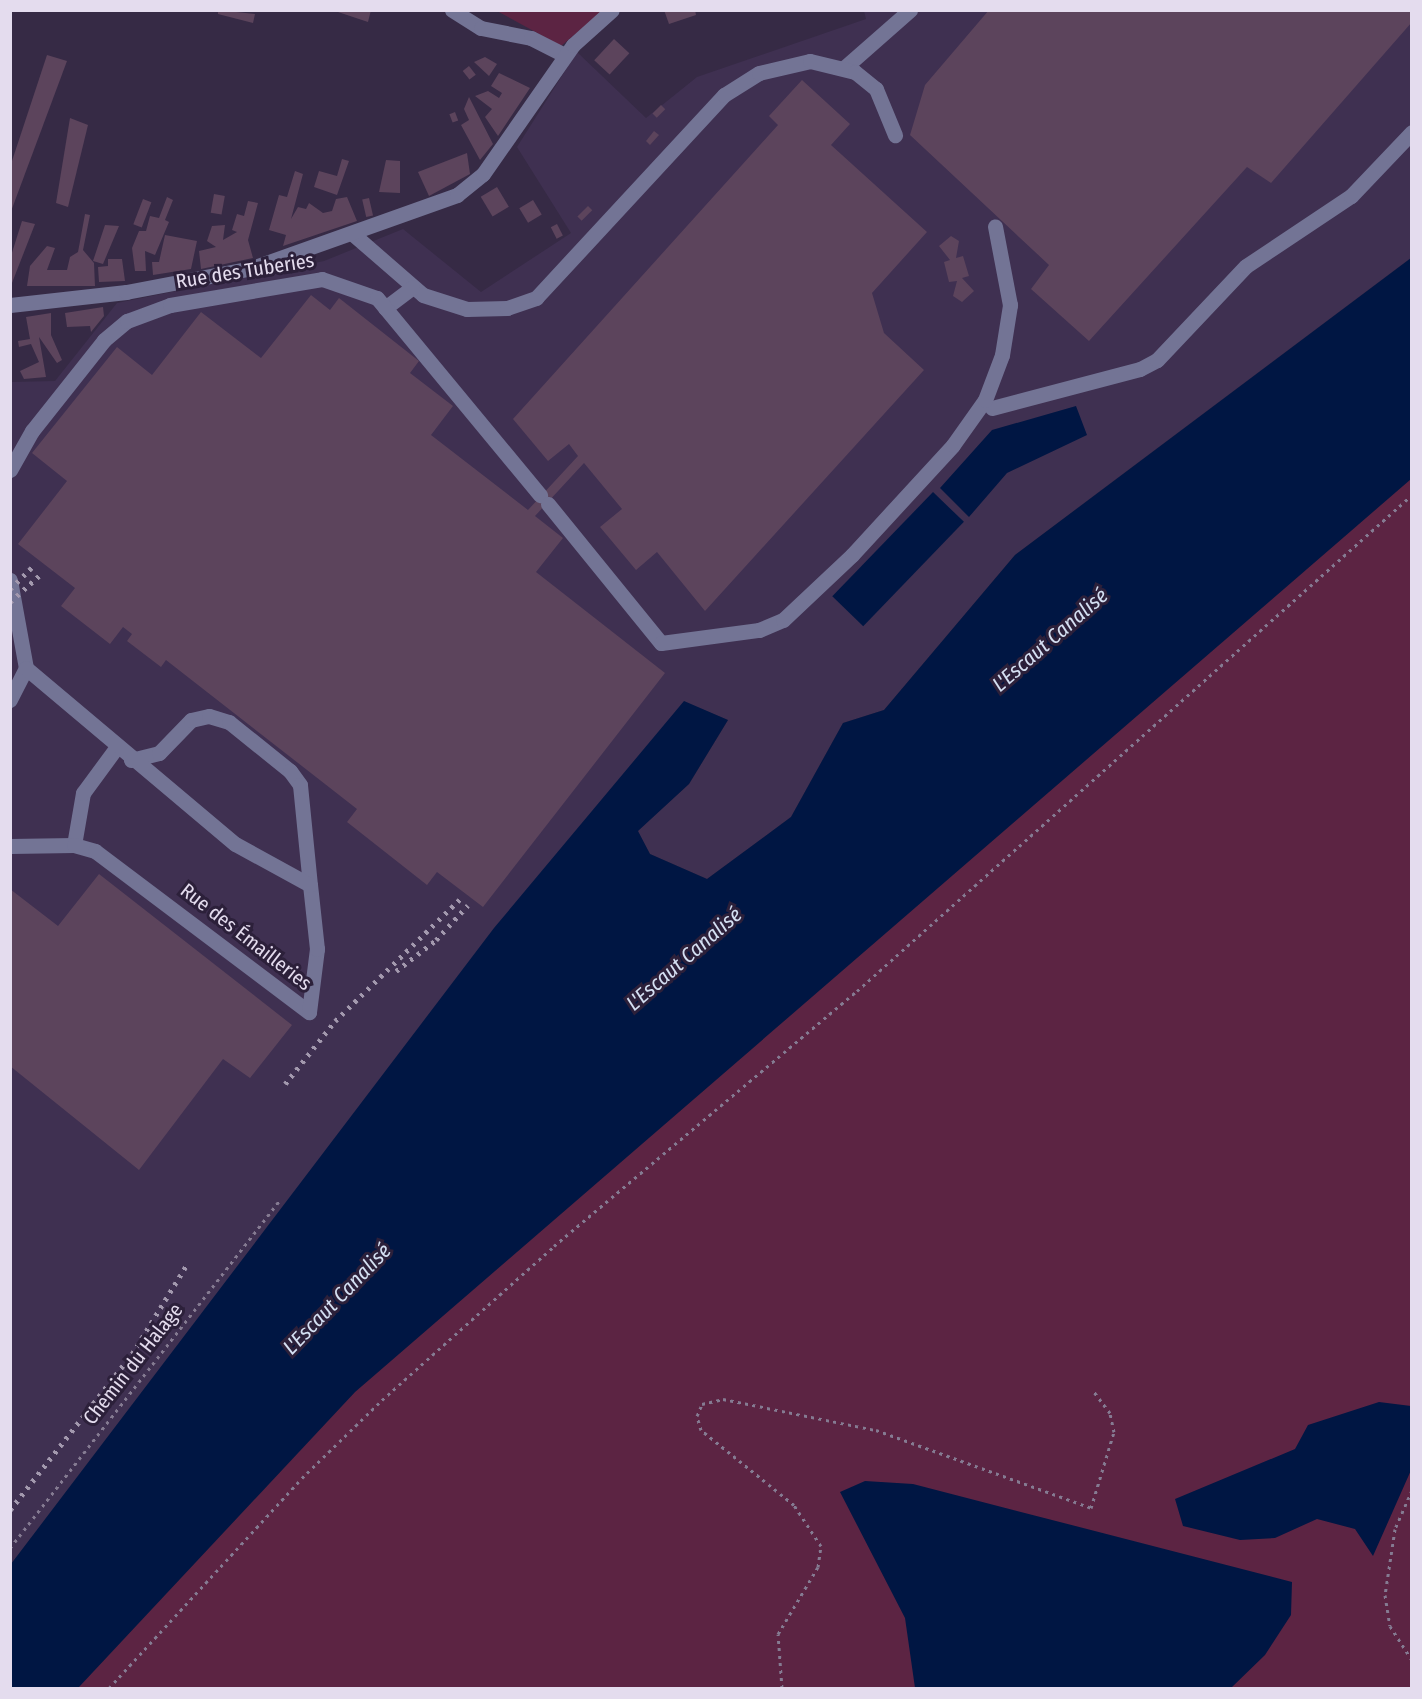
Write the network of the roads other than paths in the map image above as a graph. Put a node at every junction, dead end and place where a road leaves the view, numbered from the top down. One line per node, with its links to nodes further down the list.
1 (452, 10): 4 (street)
2 (612, 10): 4 (street)
3 (910, 10): 5 (street)
4 (564, 55): 9 (street)
5 (844, 68): 7 (street); 10 (street)
6 (1412, 132): 13 (street)
7 (895, 135)
8 (995, 226): 12 (street, Rue des Tuberies)
9 (354, 235): 10 (street); 11 (street)
10 (411, 288): 12 (street)
11 (10, 305)
12 (386, 308): 14 (street, Rue des Tuberies)
13 (992, 408)
14 (10, 470)
15 (10, 580): 16 (street)
16 (26, 668): 17 (street); 18 (street)
17 (10, 700)
18 (116, 748): 19 (street); 20 (street)
19 (131, 760): 22 (street); 22 (street)
20 (74, 845): 21 (street, Rue des Émailleries); 22 (street, Rue des Émailleries)
21 (10, 846)
22 (310, 885)

